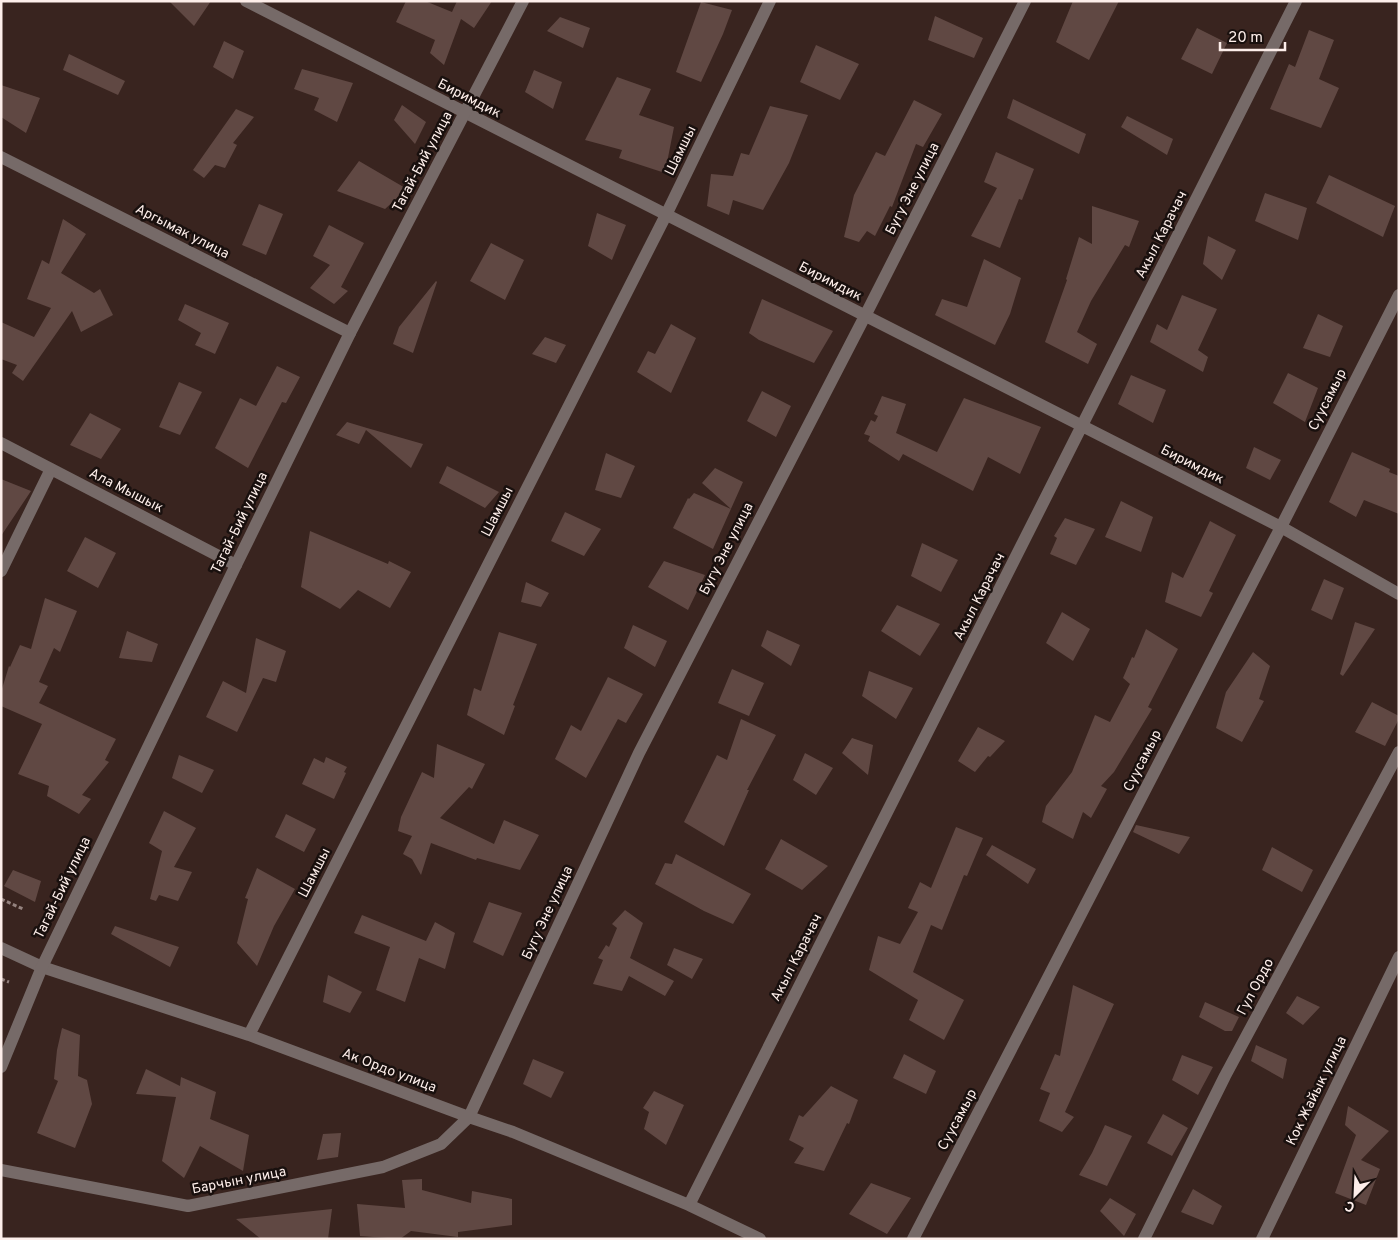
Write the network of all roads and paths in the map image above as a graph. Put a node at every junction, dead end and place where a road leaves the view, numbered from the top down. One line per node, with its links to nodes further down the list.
1 (246, 1): 6 (street, Биримдик)
2 (523, 1): 6 (street, Тагай-Бий улица)
3 (770, 1): 8 (street, Шамшы)
4 (1026, 1): 10 (street, Бугу Эне улица)
5 (1296, 1): 12 (street, Акыл Карачач)
6 (465, 113): 8 (street, Биримдик); 11 (street, Тагай-Бий улица)
7 (1, 158): 11 (street, Аргымак улица)
8 (666, 215): 10 (street, Биримдик); 27 (street, Шамшы)
9 (1399, 295): 15 (street, Суусамыр)
10 (865, 316): 12 (street, Биримдик); 29 (street, Бугу Эне улица)
11 (350, 333): 16 (street, Тагай-Бий улица)
12 (1083, 427): 15 (street, Биримдик); 31 (street, Акыл Карачач)
13 (1, 443): 14 (street, Ала Мышык)
14 (51, 469): 16 (street, Ала Мышык); 17 (street)
15 (1281, 527): 18 (street, Биримдик); 33 (street, Суусамыр)
16 (236, 565): 24 (street, Тагай-Бий улица)
17 (1, 571)
18 (1399, 594)
19 (1399, 752): 34 (street, Гул Ордо)
20 (1, 899): 21 (path)
21 (23, 909)
22 (1, 948): 24 (street, Ак Ордо улица)
23 (1399, 957): 35 (street, Кок Жайык улица)
24 (42, 967): 27 (street, Ак Ордо улица); 28 (street, Тагай-Бий улица)
25 (1, 979): 26 (path)
26 (9, 982)
27 (249, 1035): 29 (street, Ак Ордо улица)
28 (1, 1067)
29 (469, 1117): 30 (street, Барчын улица); 31 (street, Ак Ордо улица)
30 (1, 1170)
31 (689, 1205): 32 (street, Ак Ордо улица)
32 (760, 1239)
33 (912, 1239)
34 (1144, 1239)
35 (1262, 1239)

